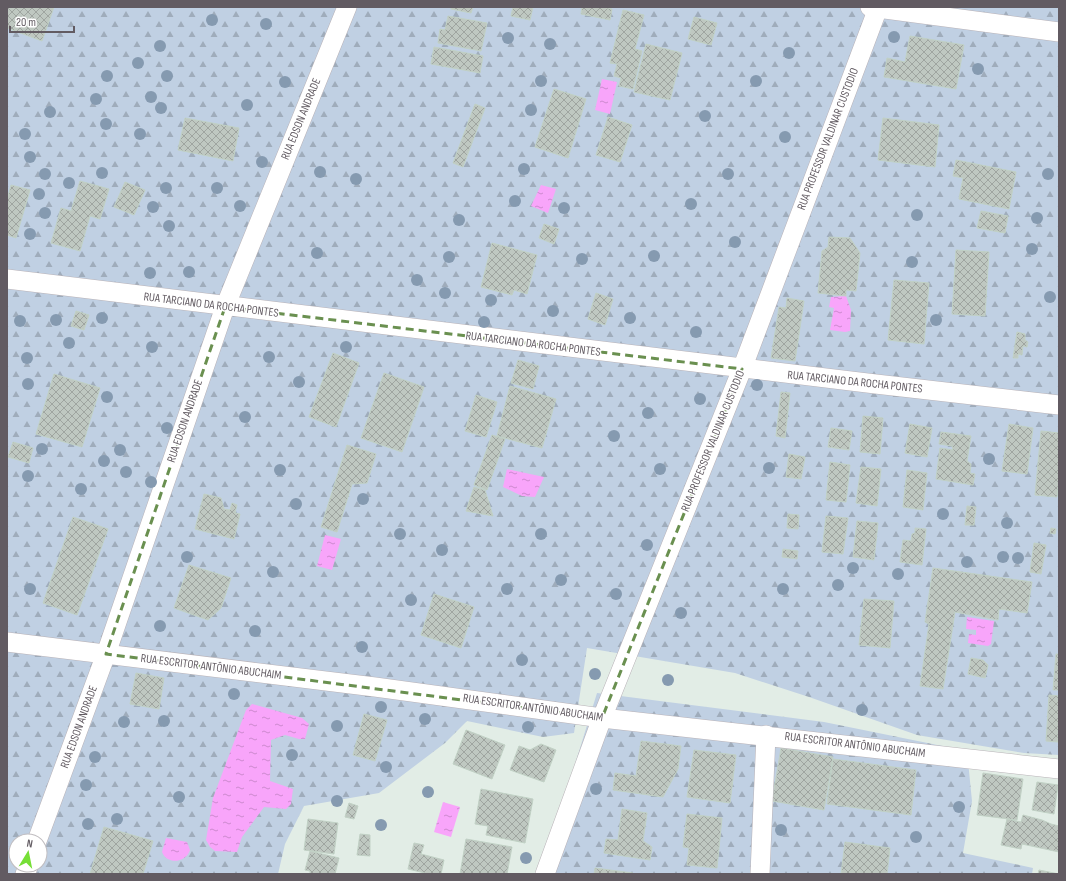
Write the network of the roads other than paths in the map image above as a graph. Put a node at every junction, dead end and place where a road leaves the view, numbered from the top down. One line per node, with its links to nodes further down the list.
1 (347, 7): 5 (street, RUA EDSON ANDRADE)
2 (874, 7): 3 (street); 6 (street, RUA PROFESSOR VALDINAR CUSTODIO)
3 (1059, 32)
4 (7, 279): 5 (street, RUA TARCIANO DA ROCHA PONTES)
5 (225, 306): 6 (street, RUA TARCIANO DA ROCHA PONTES); 9 (street, RUA EDSON ANDRADE)
6 (742, 369): 7 (street, RUA TARCIANO DA ROCHA PONTES); 10 (street, RUA PROFESSOR VALDINAR CUSTODIO)
7 (1059, 405)
8 (7, 642): 9 (street, RUA ESCRITOR ANTÔNIO ABUCHAIM)
9 (106, 654): 10 (street, RUA ESCRITOR ANTÔNIO ABUCHAIM); 13 (street, RUA EDSON ANDRADE)
10 (602, 718): 11 (street, RUA ESCRITOR ANTÔNIO ABUCHAIM); 14 (street, RUA PROFESSOR VALDINAR CUSTODIO)
11 (766, 735): 12 (street, RUA ESCRITOR ANTÔNIO ABUCHAIM); 15 (street)
12 (1059, 769)
13 (41, 833)
14 (545, 874)
15 (760, 874)

